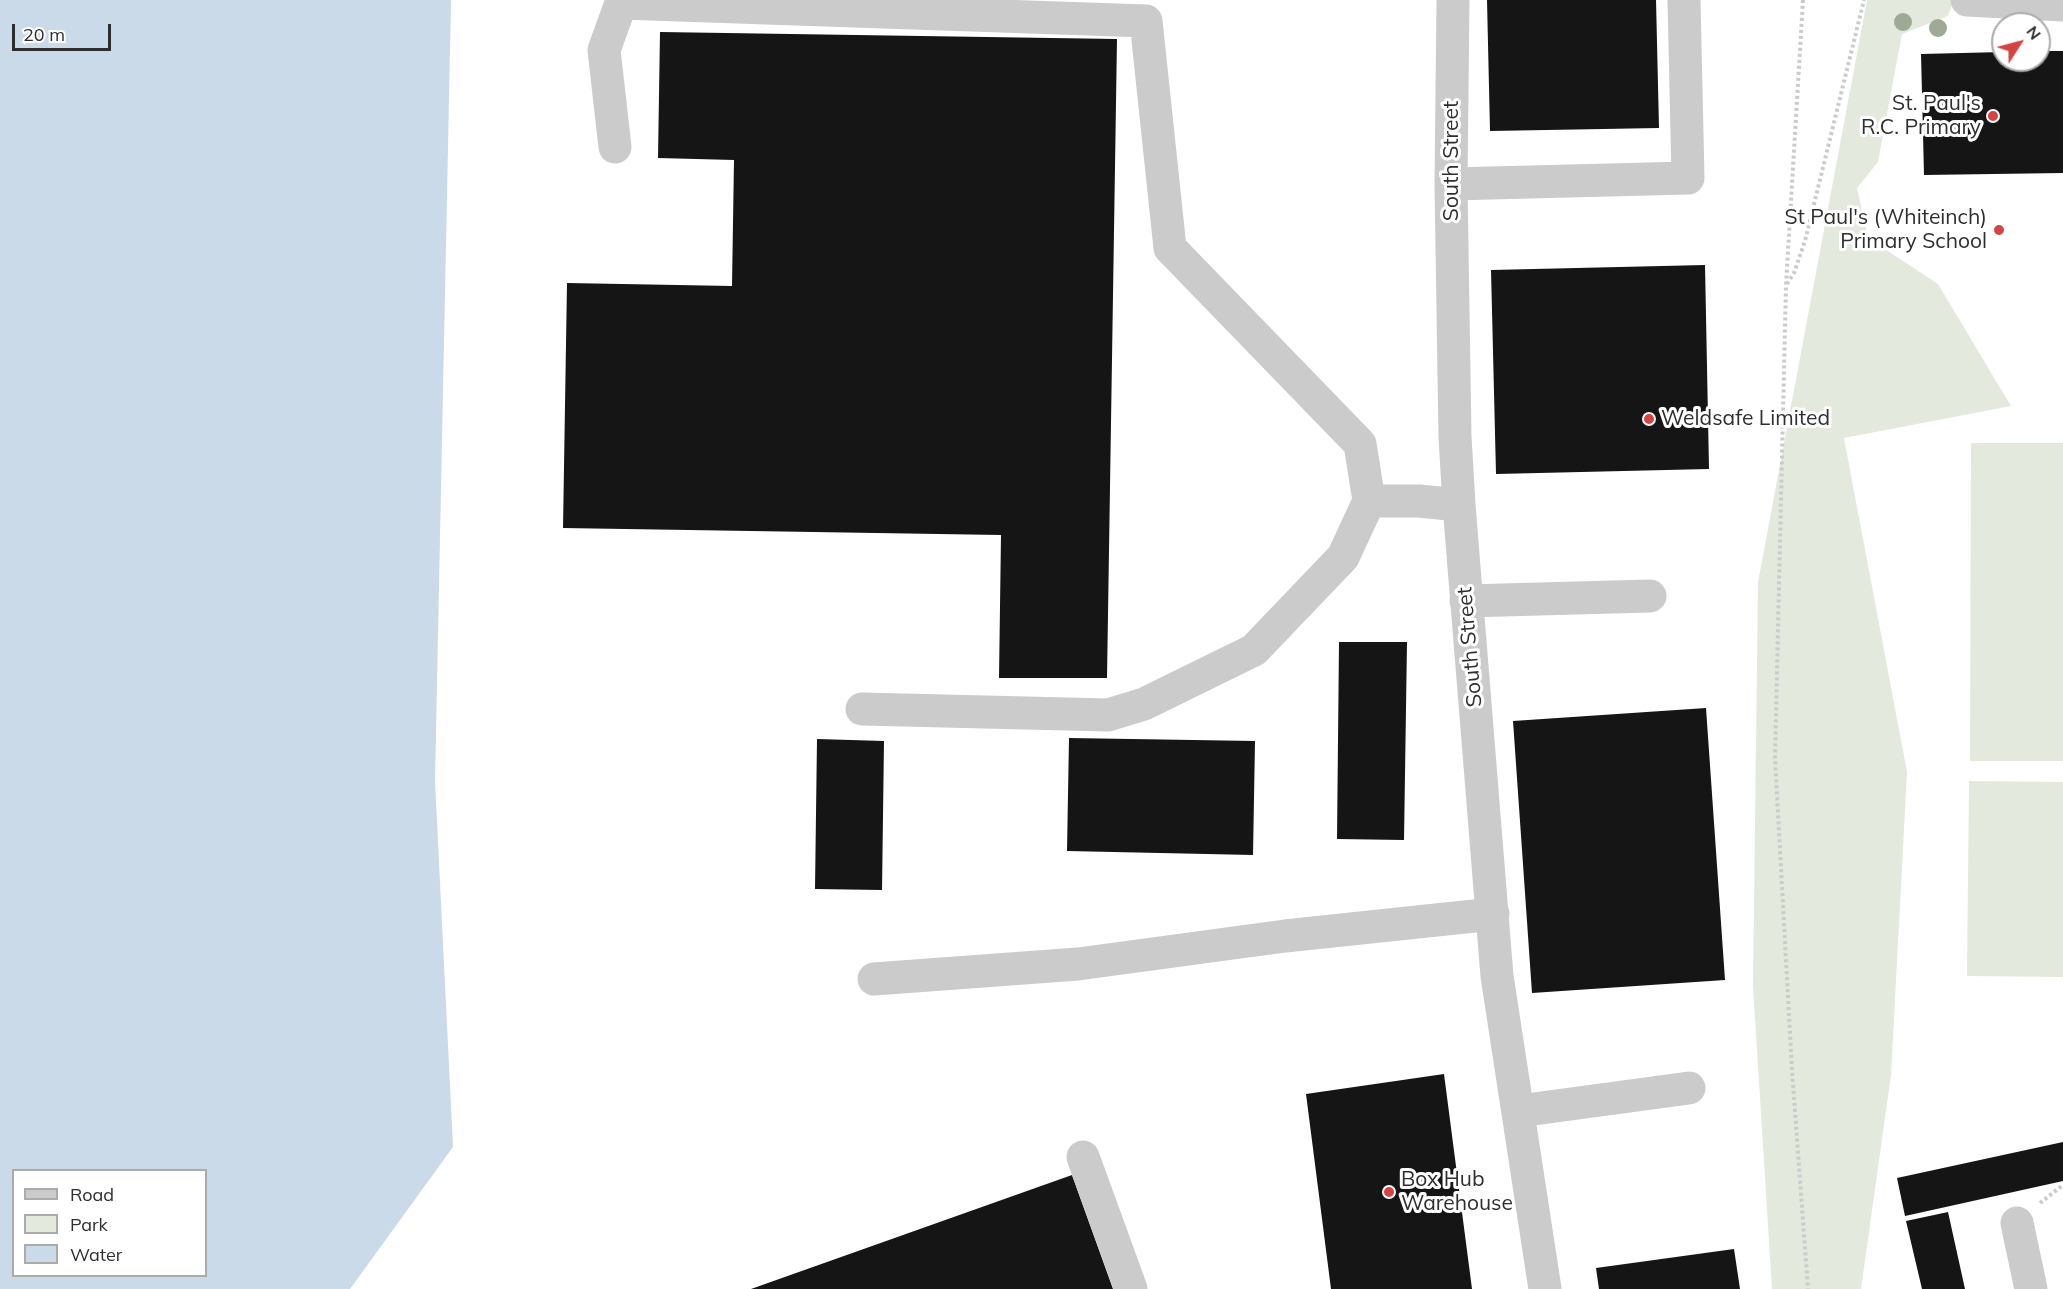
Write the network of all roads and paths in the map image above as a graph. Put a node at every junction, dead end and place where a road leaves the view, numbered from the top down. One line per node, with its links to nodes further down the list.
1 (1453, 0): 9 (street, South Street)
2 (1684, 0): 9 (street)
3 (1803, 0): 10 (path)
4 (1864, 0): 10 (path)
5 (1967, 0): 7 (street)
6 (621, 2): 8 (street); 11 (street)
7 (2063, 5)
8 (615, 147)
9 (1451, 184): 12 (street, South Street)
10 (1786, 285): 24 (path)
11 (1369, 501): 12 (street); 15 (street)
12 (1459, 506): 14 (street, South Street)
13 (1650, 596): 14 (street)
14 (1466, 602): 16 (street, South Street)
15 (862, 709)
16 (1493, 914): 17 (street); 19 (street, South Street)
17 (874, 979)
18 (1689, 1088): 19 (street)
19 (1519, 1111): 23 (street, South Street)
20 (1083, 1157): 22 (street)
21 (2016, 1223): 25 (street)
22 (1131, 1289)
23 (1545, 1289)
24 (1808, 1289)
25 (2031, 1289)

